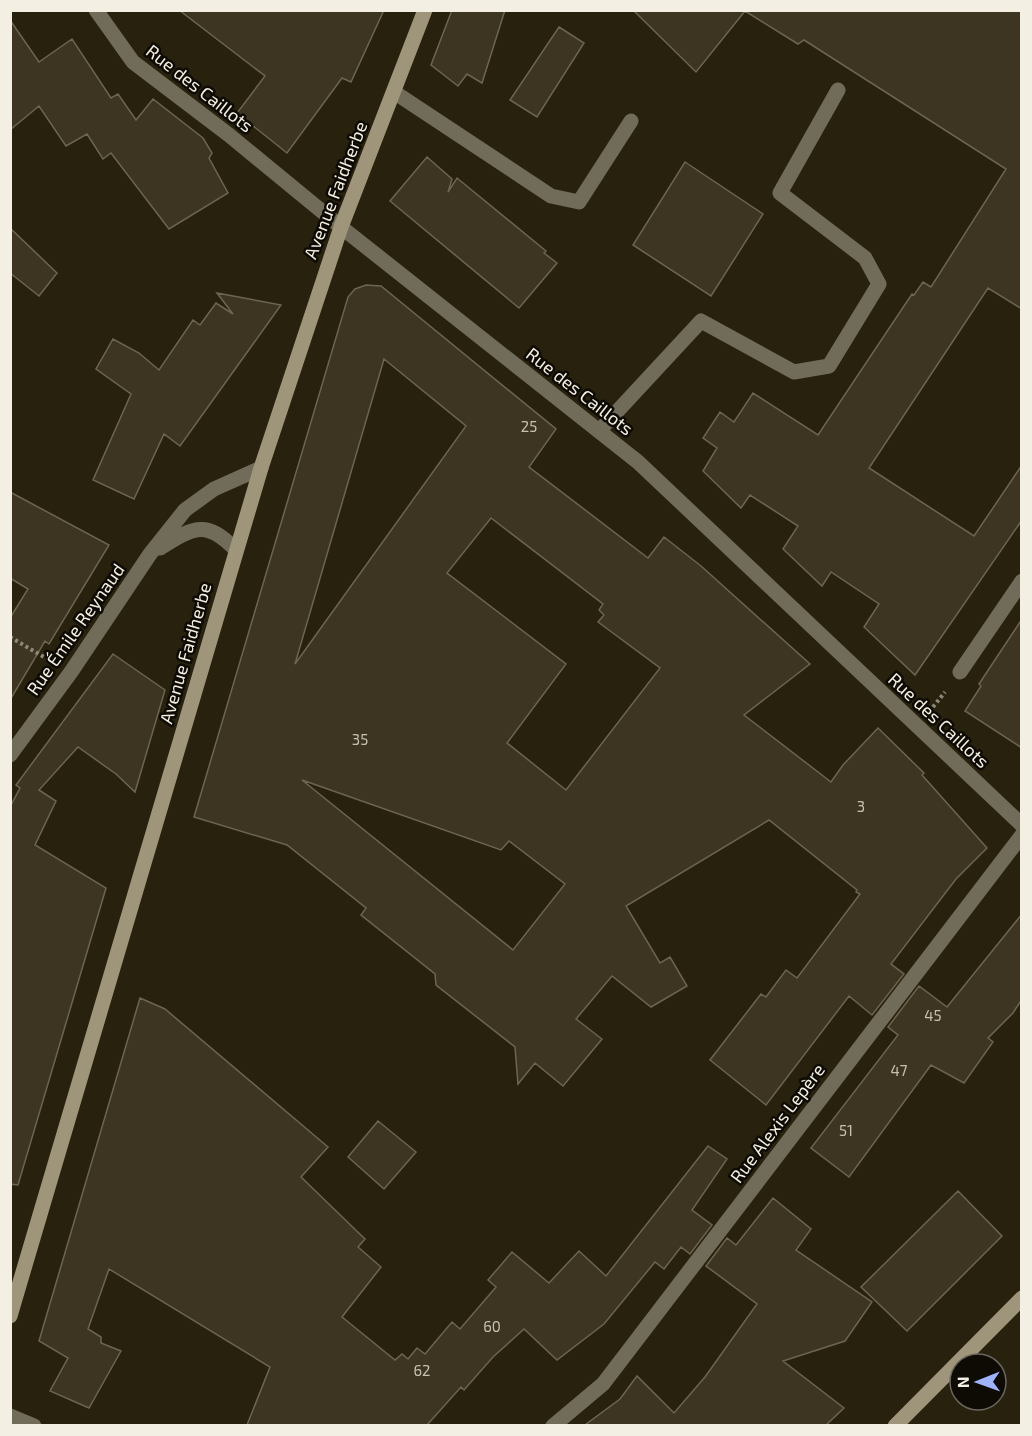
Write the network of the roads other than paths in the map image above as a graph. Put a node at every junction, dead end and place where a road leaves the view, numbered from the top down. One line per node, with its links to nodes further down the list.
1 (96, 10): 6 (street, Rue des Caillots)
2 (425, 10): 4 (street, Avenue Faidherbe)
3 (838, 90): 7 (street)
4 (393, 92): 5 (street); 6 (street, Avenue Faidherbe)
5 (630, 121)
6 (340, 227): 7 (street, Rue des Caillots); 8 (street, Avenue Faidherbe)
7 (599, 431): 14 (street, Rue des Caillots)
8 (261, 468): 9 (street, Avenue Faidherbe); 10 (street, Rue Émile Reynaud)
9 (236, 550): 10 (street, Rue Émile Reynaud); 17 (street, Avenue Faidherbe)
10 (150, 554): 13 (street, Rue Émile Reynaud)
11 (1022, 581): 12 (street)
12 (960, 672)
13 (10, 755)
14 (1022, 825)
15 (1022, 835): 20 (street, Rue Alexis Lepère)
16 (1022, 1298): 21 (street)
17 (10, 1317)
18 (10, 1416): 19 (street)
19 (34, 1425)
20 (553, 1425)
21 (895, 1425)

